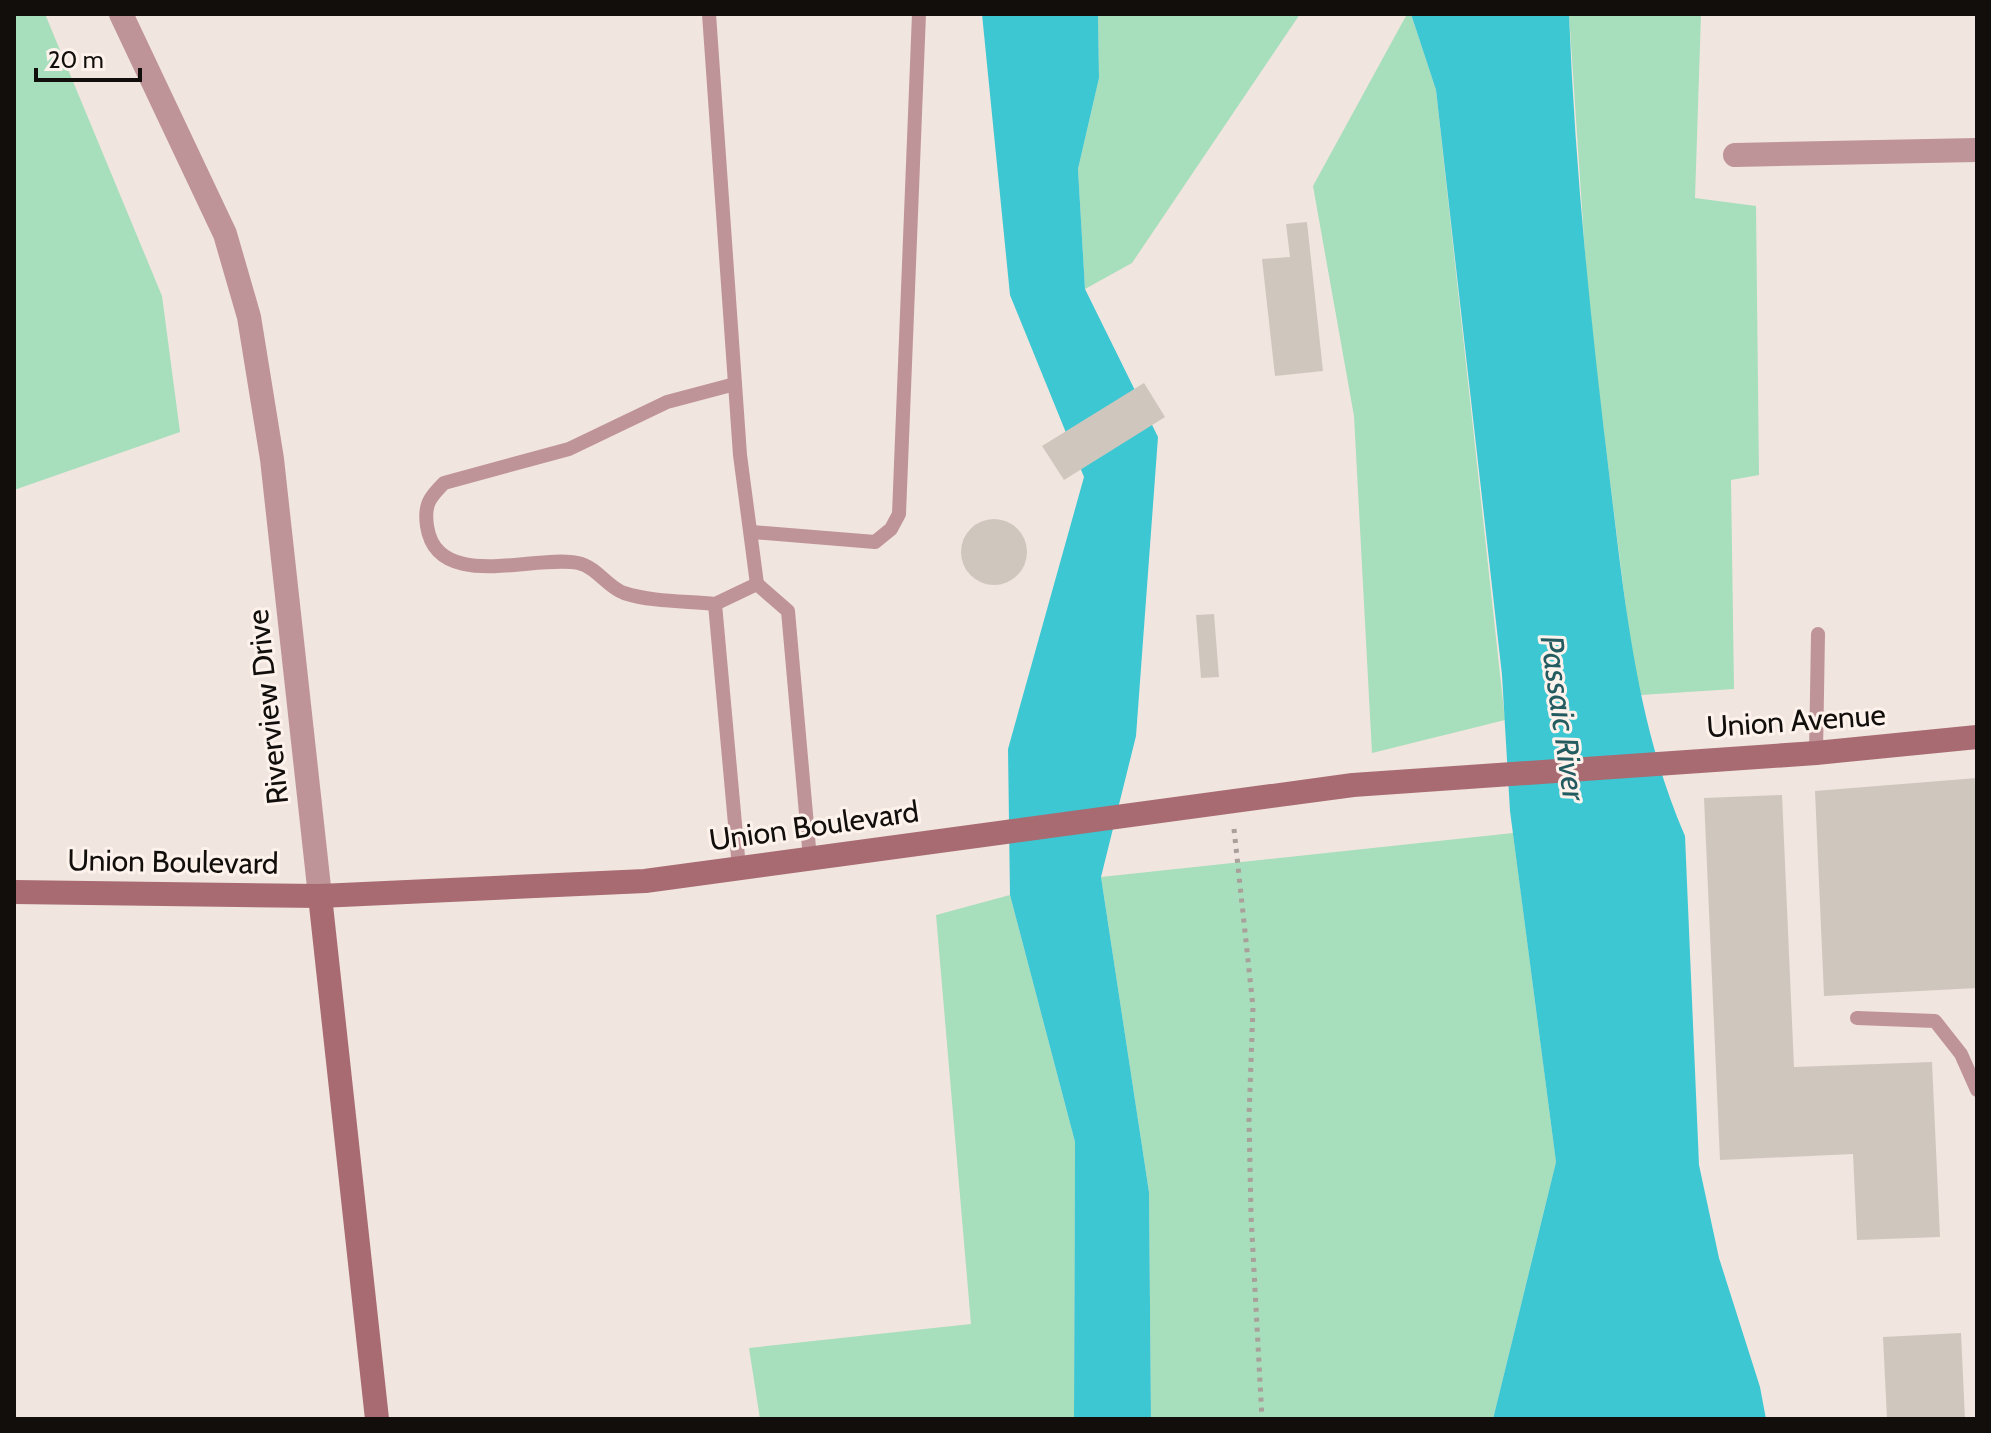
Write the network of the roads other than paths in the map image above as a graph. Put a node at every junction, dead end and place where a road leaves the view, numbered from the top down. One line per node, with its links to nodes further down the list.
1 (709, 14): 6 (lane)
2 (919, 14): 7 (lane)
3 (124, 15): 17 (street, Riverview Drive)
4 (1977, 150): 5 (street)
5 (1735, 155)
6 (735, 384): 7 (lane); 9 (lane)
7 (752, 532): 8 (lane)
8 (757, 584): 9 (lane); 14 (lane)
9 (715, 604): 15 (lane)
10 (1818, 634): 12 (lane)
11 (1977, 737): 12 (main road, Union Avenue)
12 (1816, 753): 13 (main road, Union Avenue)
13 (1619, 766): 14 (main road, Union Boulevard)
14 (810, 859): 15 (main road, Union Boulevard)
15 (739, 868): 17 (main road, Union Boulevard)
16 (14, 892): 17 (main road, Union Boulevard)
17 (320, 896): 20 (main road, Riverview Drive)
18 (1857, 1018): 19 (lane)
19 (1977, 1090)
20 (377, 1419)

